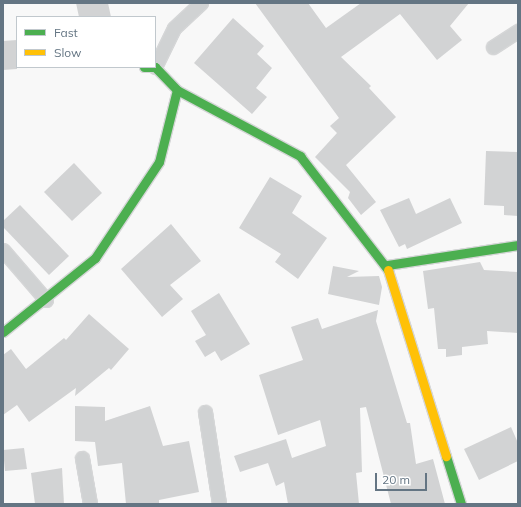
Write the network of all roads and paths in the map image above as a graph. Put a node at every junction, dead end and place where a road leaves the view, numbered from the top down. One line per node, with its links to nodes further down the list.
1 (201, 3): 4 (street)
2 (518, 31): 3 (street)
3 (493, 47)
4 (156, 56)
5 (150, 68): 6 (street)
6 (177, 90): 9 (street); 10 (street)
7 (518, 245): 9 (street)
8 (3, 250): 10 (street)
9 (387, 265): 16 (street)
10 (46, 300): 11 (street)
11 (3, 332)
12 (205, 412): 15 (street)
13 (82, 458): 14 (street)
14 (90, 504)
15 (219, 504)
16 (461, 504)

